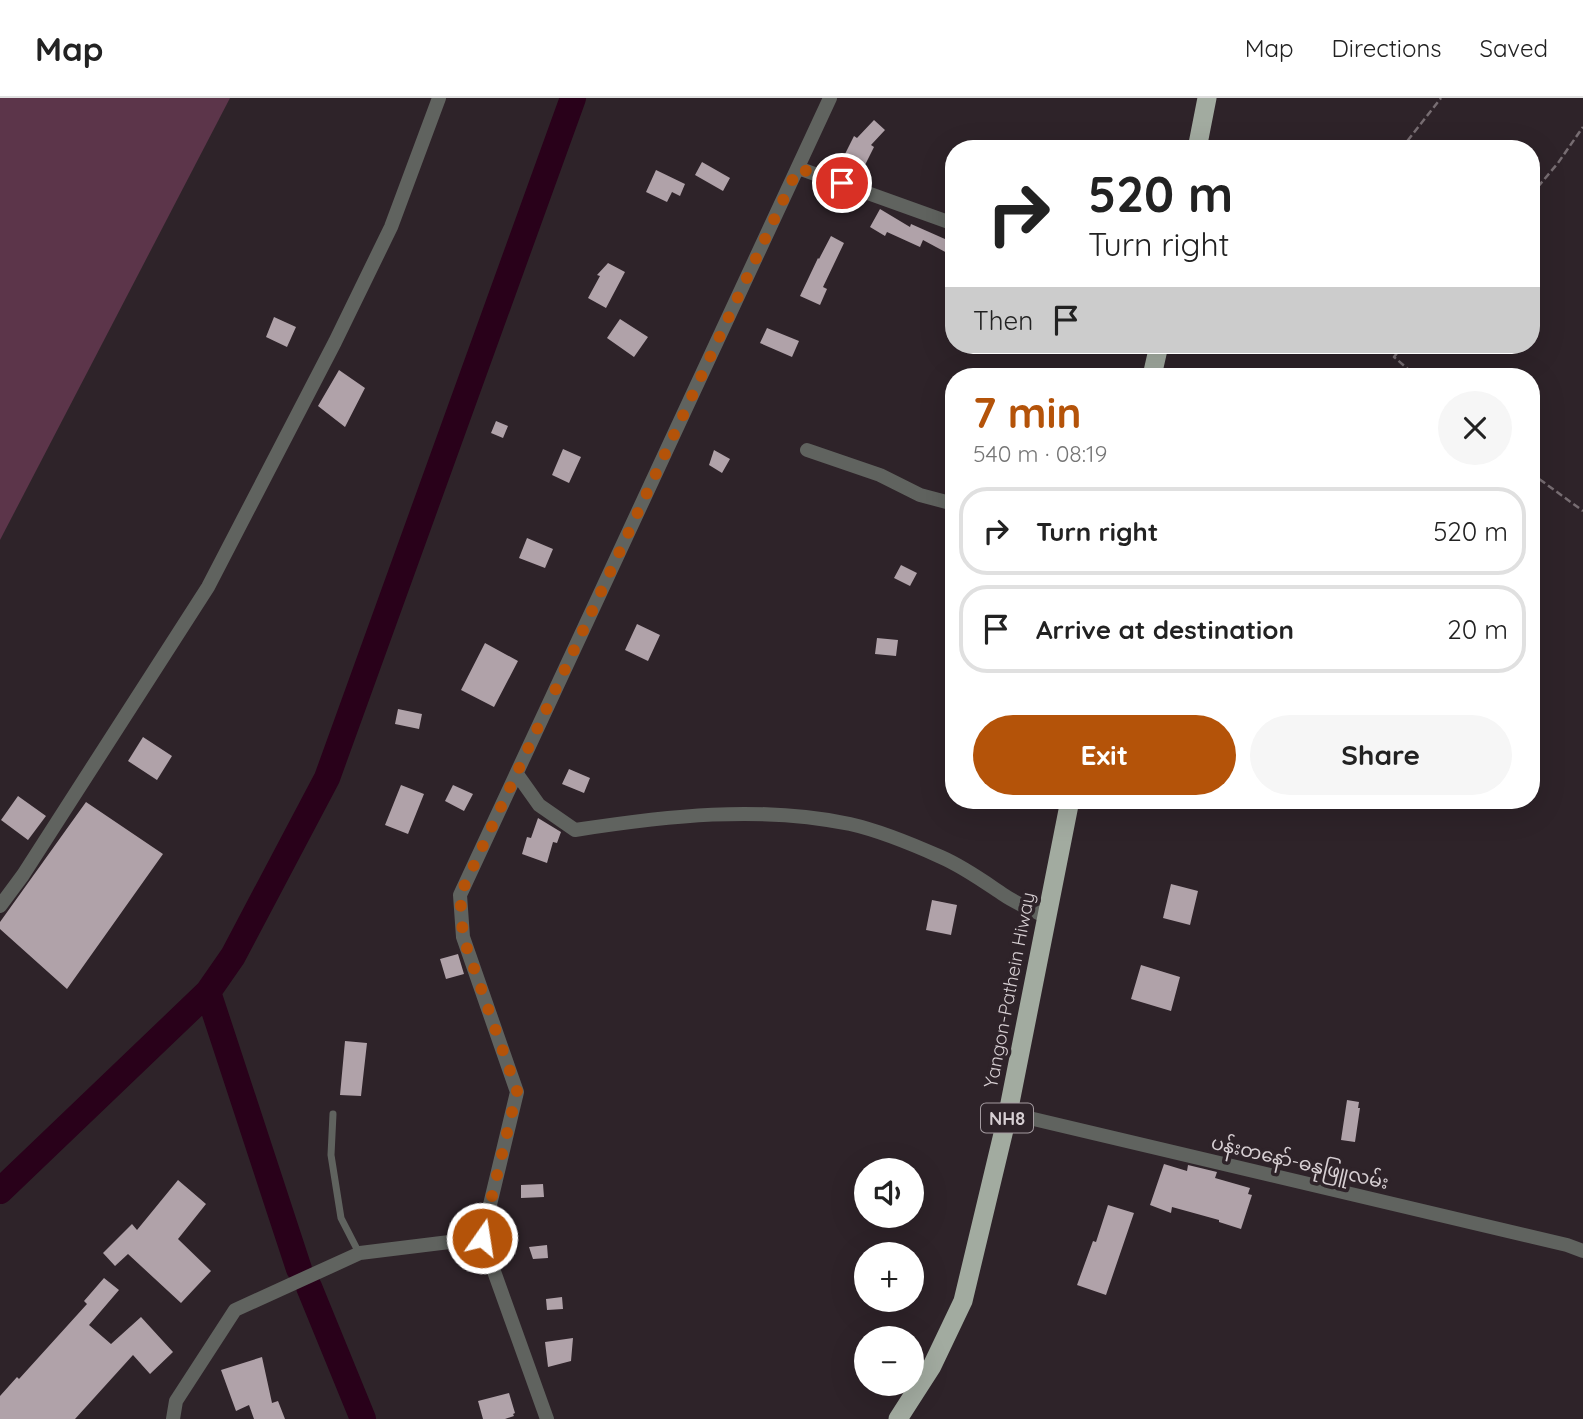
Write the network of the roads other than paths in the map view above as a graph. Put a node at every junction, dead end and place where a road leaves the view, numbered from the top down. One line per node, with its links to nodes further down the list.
1 (439, 98): 11 (street)
2 (830, 98): 5 (street)
3 (1207, 98): 4 (highway)
4 (1199, 140)
5 (798, 168): 6 (street); 9 (street)
6 (945, 221)
7 (807, 450): 8 (street)
8 (945, 502)
9 (517, 774): 12 (street); 15 (street)
10 (1068, 809): 12 (highway, Yangon-Pathein Hiway / NH8)
11 (0, 906)
12 (1047, 917): 13 (highway, Yangon-Pathein Hiway / NH8)
13 (1009, 1113): 16 (street, ပန်းတနော်-ဓနုဖြူလမ်း); 20 (highway, Yangon-Pathein Hiway / NH8)
14 (333, 1114): 17 (lane)
15 (482, 1238): 17 (street); 19 (street)
16 (1583, 1251)
17 (359, 1253): 18 (street)
18 (173, 1419)
19 (547, 1419)
20 (898, 1419)

